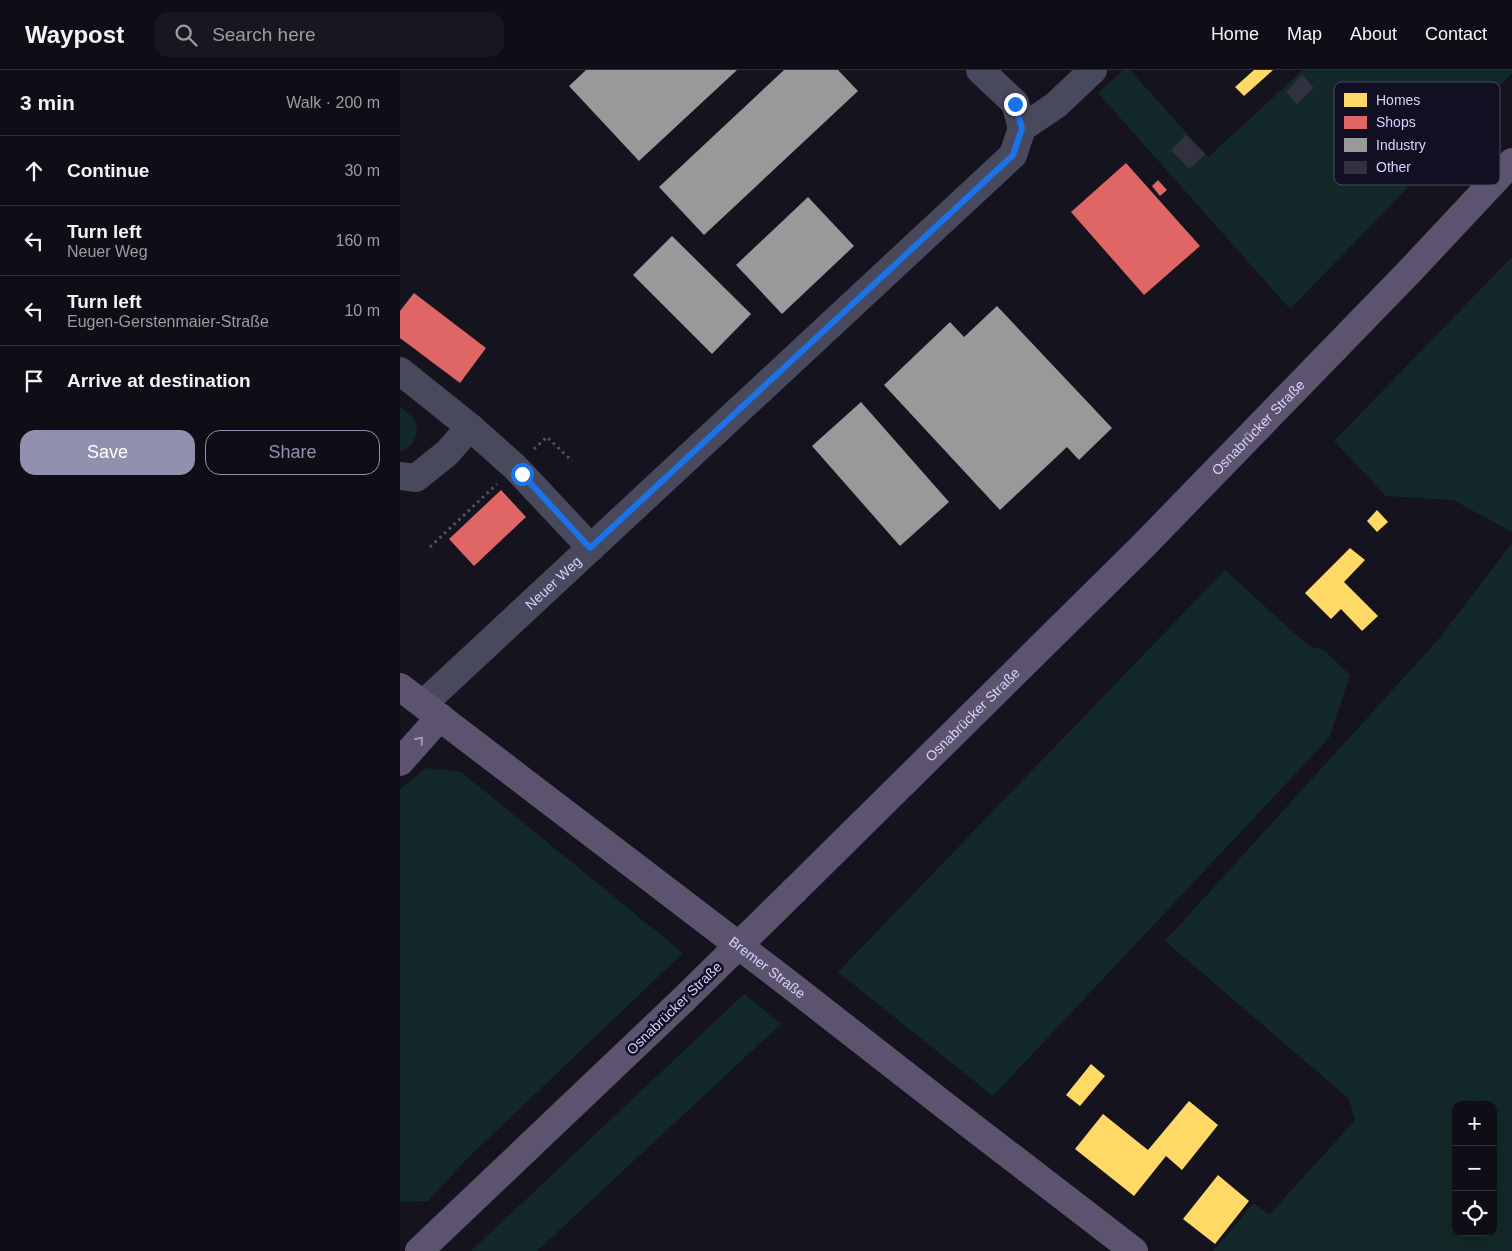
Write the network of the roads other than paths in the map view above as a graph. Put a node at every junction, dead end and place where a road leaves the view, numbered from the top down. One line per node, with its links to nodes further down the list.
1 (980, 70): 3 (street)
2 (1093, 70): 3 (street)
3 (1022, 128): 10 (street, Neuer Weg)
4 (1512, 162): 5 (main road, Osnabrücker Straße, bridge)
5 (1500, 175)
6 (1490, 185): 15 (main road, Osnabrücker Straße, bridge)
7 (400, 371): 8 (street)
8 (470, 426): 9 (street); 10 (street)
9 (400, 476)
10 (590, 548): 11 (street, Neuer Weg)
11 (414, 702): 12 (main road, one-way to 11); 16 (main road, Bremer Straße)
12 (400, 762)
13 (400, 1242): 14 (main road)
14 (407, 1251)
15 (419, 1251)
16 (1134, 1251)

